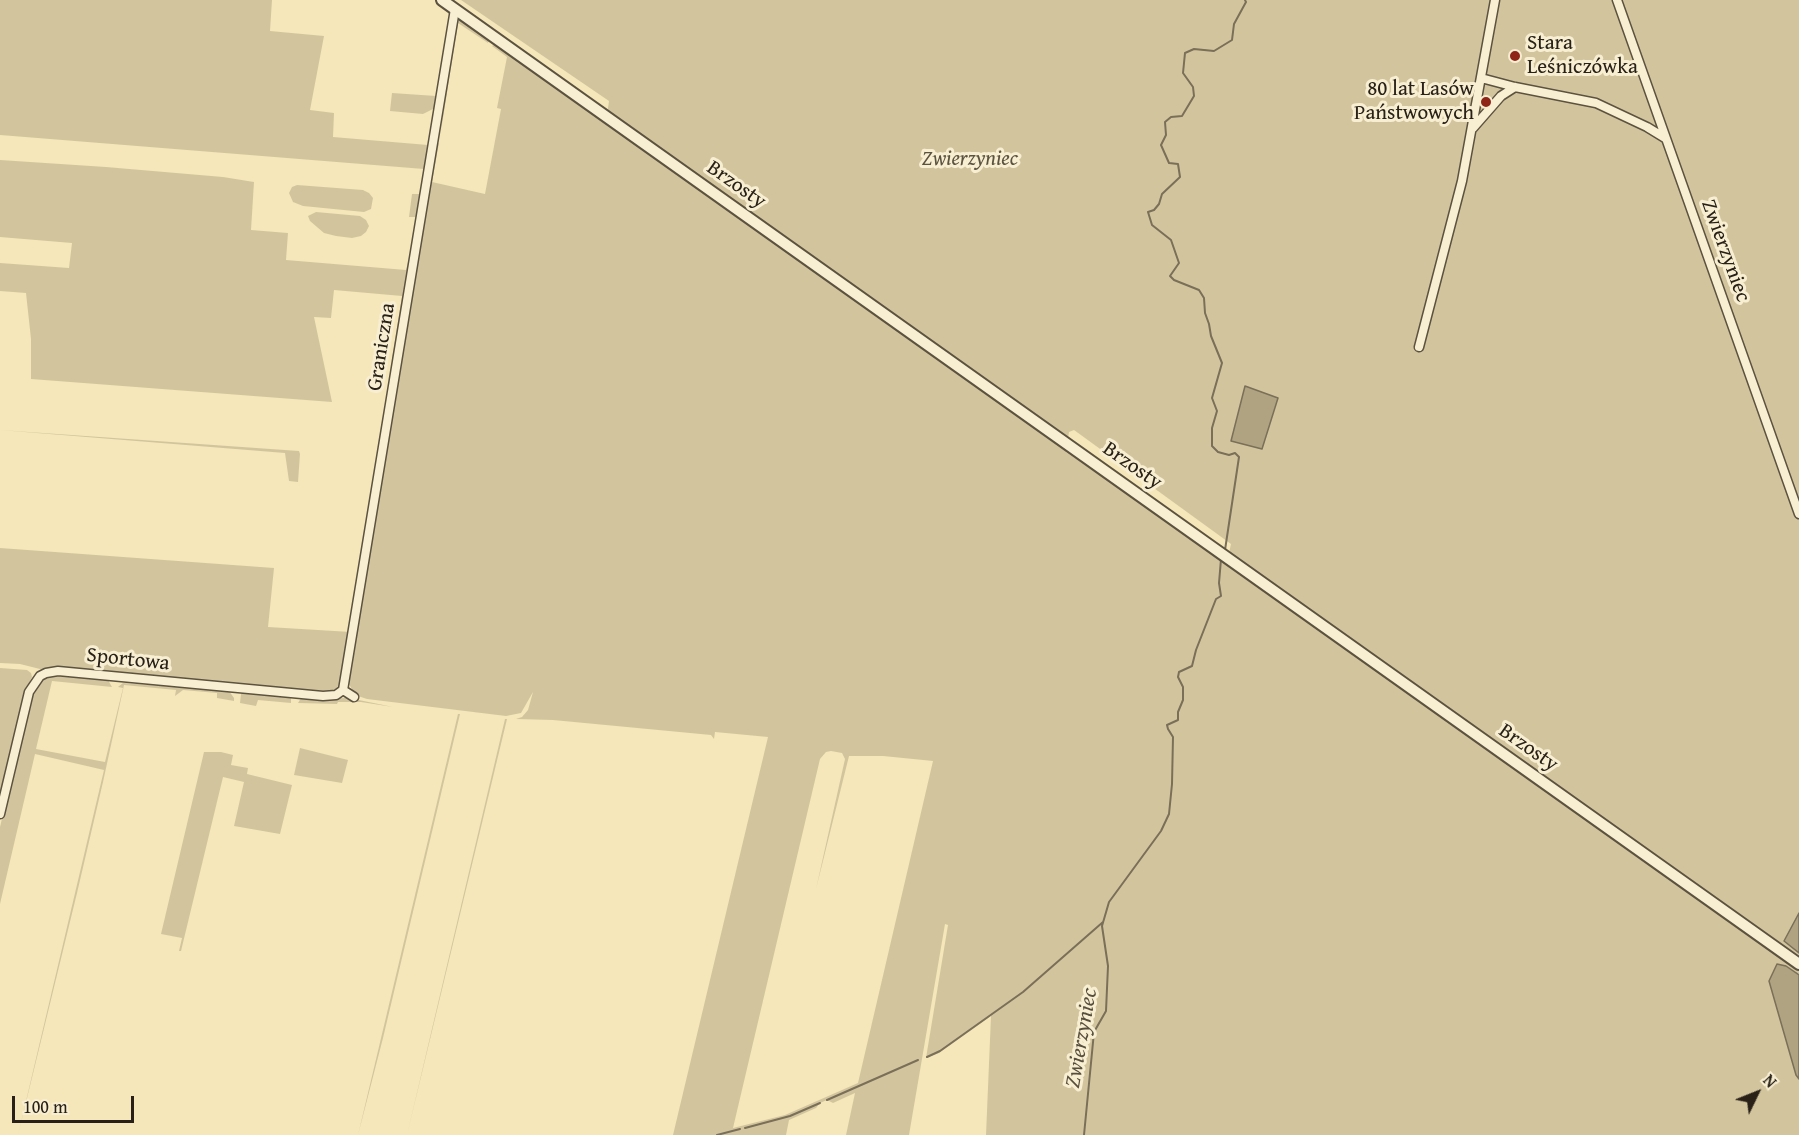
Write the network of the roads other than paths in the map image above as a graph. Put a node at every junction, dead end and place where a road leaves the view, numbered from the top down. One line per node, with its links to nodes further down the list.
1 (442, 0): 4 (street, Brzosty)
2 (1495, 0): 5 (street)
3 (1617, 0): 8 (street, Zwierzyniec)
4 (455, 9): 11 (street, Graniczna); 14 (street, Brzosty)
5 (1481, 78): 6 (street); 7 (street)
6 (1515, 87): 7 (street); 8 (street)
7 (1473, 128): 9 (street)
8 (1666, 138): 10 (street, Zwierzyniec)
9 (1419, 346)
10 (1799, 514)
11 (343, 690): 12 (street); 13 (street, Sportowa)
12 (354, 698)
13 (0, 814)
14 (1799, 964)

